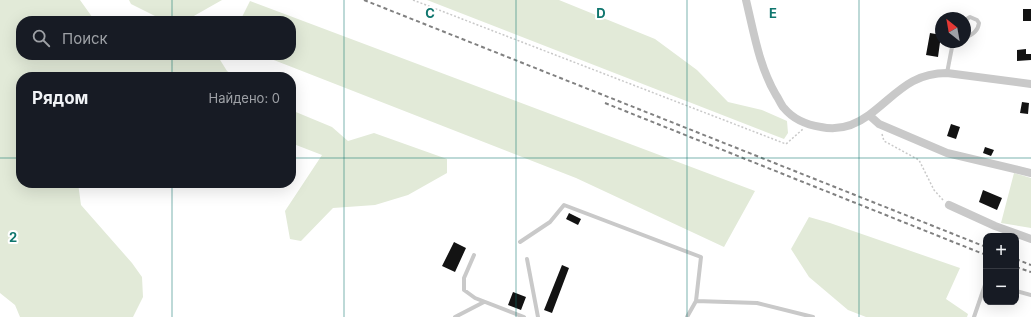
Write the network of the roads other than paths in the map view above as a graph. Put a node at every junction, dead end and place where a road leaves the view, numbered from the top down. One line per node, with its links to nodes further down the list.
1 (746, 0): 7 (street)
2 (971, 17): 3 (lane)
3 (971, 35)
4 (952, 48): 5 (lane)
5 (947, 73): 6 (street); 7 (street)
6 (1031, 84)
7 (869, 115): 8 (street)
8 (1031, 173)
9 (949, 205): 10 (street)
10 (1031, 239)
11 (520, 242): 17 (lane)
12 (474, 255): 18 (lane)
13 (527, 259): 21 (lane)
14 (983, 291): 24 (lane)
15 (1019, 291): 16 (lane)
16 (1031, 295)
17 (696, 301): 22 (lane); 23 (lane)
18 (484, 302): 19 (lane); 20 (lane)
19 (455, 317)
20 (524, 317)
21 (538, 317)
22 (688, 317)
23 (813, 317)
24 (974, 317)

